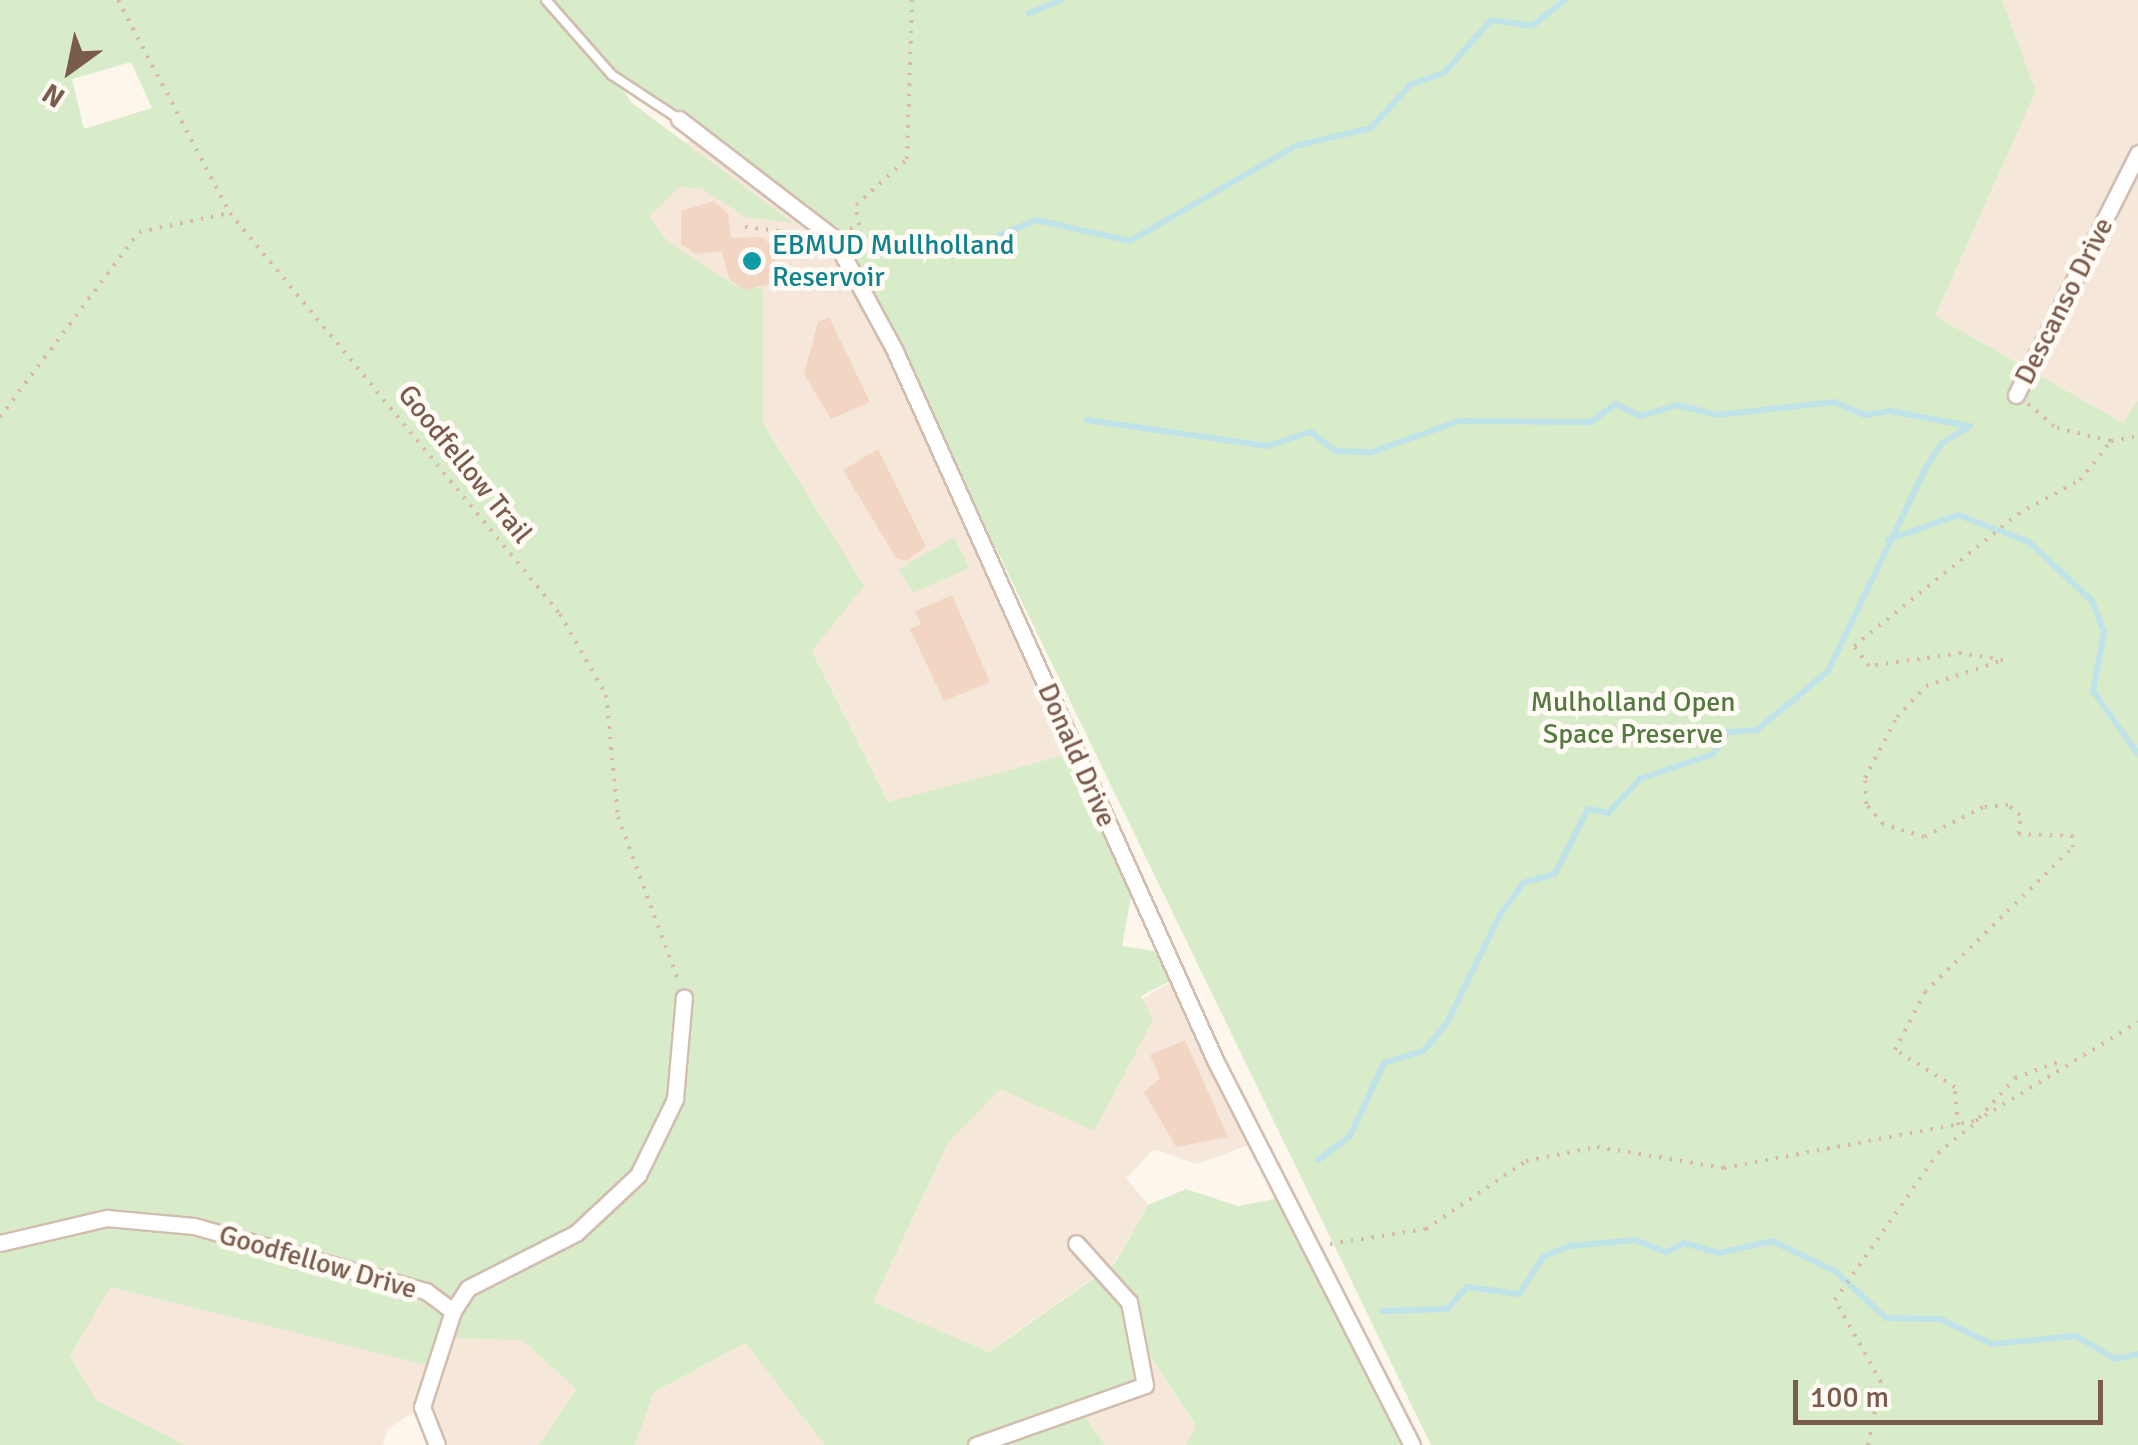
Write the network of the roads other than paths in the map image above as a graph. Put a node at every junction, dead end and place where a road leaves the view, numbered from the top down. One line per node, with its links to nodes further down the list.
1 (546, 0): 2 (lane)
2 (679, 119): 11 (street, Donald Drive)
3 (2138, 153): 4 (street, Descanso Drive)
4 (2016, 395)
5 (684, 997): 8 (street, Goodfellow Drive)
6 (0, 1242): 8 (street, Goodfellow Drive)
7 (1076, 1243): 10 (street)
8 (453, 1311): 9 (street)
9 (437, 1445)
10 (976, 1445)
11 (1412, 1445)

